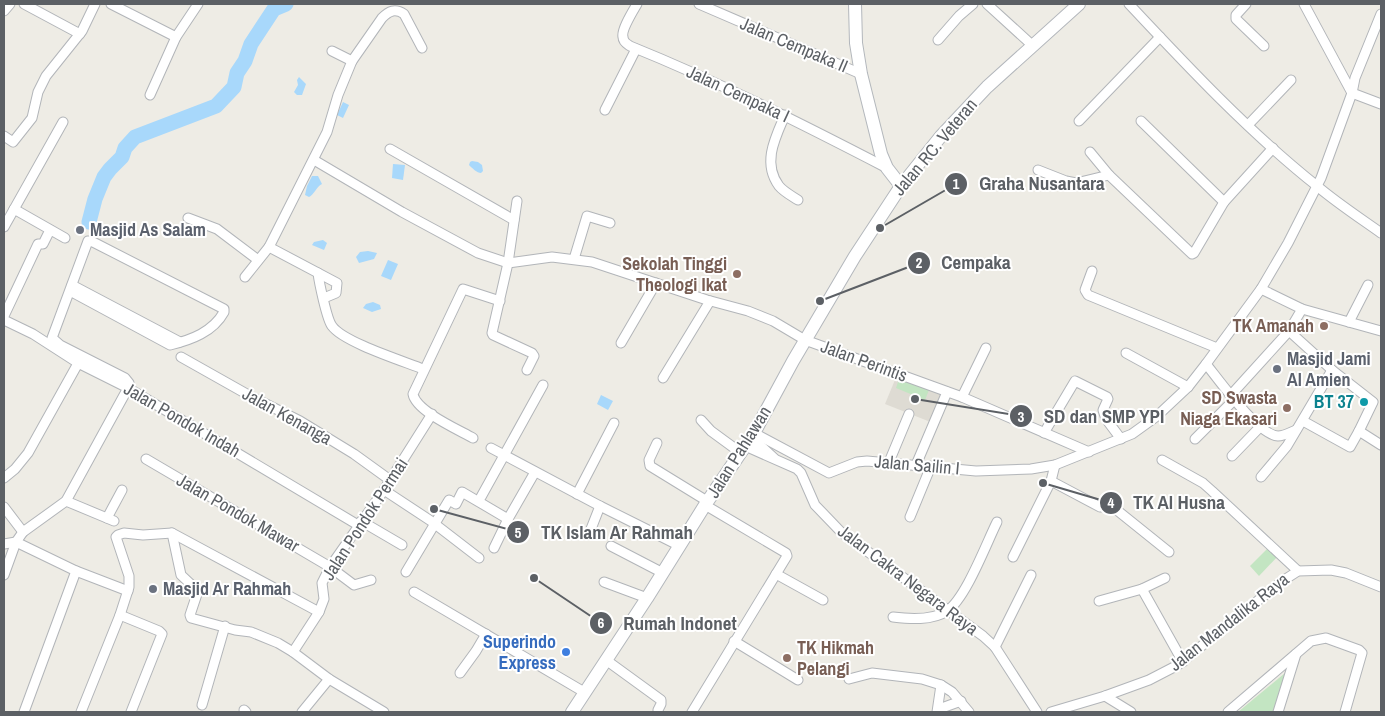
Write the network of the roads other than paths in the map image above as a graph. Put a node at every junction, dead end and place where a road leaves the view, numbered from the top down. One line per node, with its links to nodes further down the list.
1 (10, 4): 15 (street)
2 (24, 4): 17 (street)
3 (95, 4): 17 (street)
4 (111, 4): 18 (street)
5 (198, 4): 18 (street)
6 (637, 4): 25 (street)
7 (699, 4): 28 (street, Jalan Cempaka II)
8 (972, 4): 21 (street)
9 (987, 4): 22 (street)
10 (1079, 4): 22 (main road, Jalan RC. Veteran)
11 (1129, 4): 19 (street)
12 (1246, 4): 23 (street)
13 (1304, 4): 30 (street)
14 (852, 5): 28 (main road)
15 (4, 11)
16 (1381, 14): 20 (street, Jalan Sailin I)
17 (80, 34): 39 (street)
18 (176, 37): 31 (street)
19 (1160, 37): 35 (street); 38 (street)
20 (1377, 38): 30 (street, Jalan Sailin I)
21 (938, 40)
22 (1032, 45): 47 (main road, Jalan RC. Veteran)
23 (1264, 46)
24 (422, 48): 27 (street)
25 (636, 49): 33 (street); 34 (street, Jalan Cempaka I)
26 (332, 51): 27 (street)
27 (352, 61): 43 (street)
28 (861, 74): 44 (main road)
29 (1291, 80): 38 (street)
30 (1352, 93): 32 (street); 48 (street, Jalan Sailin I)
31 (150, 95)
32 (1381, 104)
33 (605, 110)
34 (785, 115): 44 (street, Jalan Cempaka I); 49 (street)
35 (1079, 121)
36 (1141, 121): 51 (street)
37 (63, 122): 52 (street)
38 (1248, 125): 40 (street)
39 (4, 136)
40 (1273, 148): 48 (street); 51 (street)
41 (390, 149): 54 (street)
42 (1090, 152): 46 (street)
43 (314, 160): 60 (street); 63 (street)
44 (887, 168): 47 (main road)
45 (1038, 170): 46 (street)
46 (1109, 175): 51 (street)
47 (901, 186): 80 (main road, Jalan RC. Veteran)
48 (1317, 187): 58 (street); 70 (street, Jalan Sailin I)
49 (798, 200)
50 (517, 201): 54 (street)
51 (1224, 202)
52 (14, 209): 56 (street); 57 (street)
53 (188, 218): 62 (street)
54 (514, 220): 63 (street)
55 (610, 223): 61 (street)
56 (4, 227)
57 (50, 230): 59 (street); 75 (street)
58 (1381, 233)
59 (65, 238)
60 (269, 246): 62 (street); 65 (street)
61 (574, 259): 63 (street, Jalan Perintis); 67 (street, Jalan Perintis)
62 (258, 260): 66 (street)
63 (508, 264): 72 (street)
64 (1092, 272): 83 (street)
65 (318, 273): 71 (street); 71 (street)
66 (245, 278)
67 (656, 284): 73 (street, Jalan Perintis); 81 (street)
68 (1368, 285): 77 (street)
69 (71, 288): 69 (street); 86 (street)
70 (1261, 290): 74 (street); 83 (street, Jalan Sailin I)
71 (324, 298): 88 (street)
72 (500, 301): 88 (street); 89 (street)
73 (710, 301): 80 (street, Jalan Perintis); 91 (street)
74 (1302, 309): 77 (street); 78 (street)
75 (4, 316)
76 (4, 320): 86 (street)
77 (1349, 322): 79 (street)
78 (1289, 331): 90 (street); 97 (street)
79 (1381, 331)
80 (805, 340): 95 (street, Jalan Perintis); 111 (main road, Jalan Pahlawan)
81 (621, 343)
82 (986, 348): 96 (street)
83 (1217, 348): 87 (street, Jalan Sailin I)
84 (1126, 353): 93 (street)
85 (181, 357): 126 (street, Jalan Kenanga)
86 (80, 359): 94 (street, Jalan Pondok Indah); 125 (street)
87 (1206, 364): 93 (street, Jalan Sailin I); 97 (street)
88 (423, 369): 98 (street)
89 (528, 370)
90 (1332, 370): 101 (street); 105 (street)
91 (663, 378)
92 (543, 385): 115 (street)
93 (1188, 387): 109 (street, Jalan Sailin I)
94 (128, 388): 132 (street); 139 (street, Jalan Pondok Indah)
95 (948, 392): 96 (street, Jalan Perintis); 120 (street)
96 (962, 397): 106 (street, Jalan Perintis)
97 (1232, 398): 103 (street); 108 (street)
98 (432, 414): 107 (street); 126 (street, Jalan Pondok Permai)
99 (909, 414): 119 (street)
100 (701, 420): 111 (street)
101 (1303, 421): 104 (street); 105 (street)
102 (614, 423): 130 (street)
103 (1260, 427): 104 (street); 116 (street)
104 (1296, 430): 124 (street)
105 (1359, 432): 112 (street)
106 (1044, 433): 109 (street); 114 (street, Jalan Perintis)
107 (472, 438)
108 (1194, 438)
109 (1120, 439): 114 (street, Jalan Sailin I)
110 (657, 443): 133 (street)
111 (748, 443): 119 (street, Jalan Sailin I); 133 (main road, Jalan Pahlawan); 171 (street, Jalan Cakra Negara Raya)
112 (1381, 445)
113 (491, 448): 115 (street)
114 (1089, 452): 121 (street, Jalan Sailin I)
115 (504, 456): 123 (street); 131 (street)
116 (1232, 456)
117 (146, 460): 153 (street, Jalan Pondok Mawar)
118 (1162, 460): 154 (street)
119 (889, 462): 120 (street, Jalan Sailin I)
120 (916, 465): 122 (street, Jalan Sailin I)
121 (1055, 465): 122 (street, Jalan Sailin I); 127 (street)
122 (931, 466): 136 (street)
123 (535, 472): 130 (street); 137 (street)
124 (1261, 477)
125 (4, 478)
126 (390, 480): 129 (street, Jalan Pondok Permai)
127 (1051, 481): 150 (street); 151 (street)
128 (122, 490): 132 (street)
129 (384, 490): 139 (street, Jalan Pondok Permai); 140 (street)
130 (576, 494): 134 (street)
131 (481, 496)
132 (66, 501): 141 (street)
133 (706, 503): 148 (main road, Jalan Pahlawan); 158 (street)
134 (600, 506): 143 (street); 148 (street)
135 (4, 508): 141 (street)
136 (910, 517)
137 (508, 520): 140 (street); 149 (street)
138 (997, 522): 171 (street)
139 (360, 523): 146 (street, Jalan Pondok Indah); 153 (street, Jalan Pondok Permai)
140 (435, 524): 152 (street); 156 (street)
141 (23, 532): 144 (street)
142 (172, 533): 166 (street); 172 (street); 175 (street)
143 (590, 534)
144 (16, 542): 145 (street); 155 (street); 159 (street)
145 (4, 544)
146 (402, 544)
147 (610, 546): 157 (street)
148 (680, 546): 157 (main road, Jalan Pahlawan)
149 (494, 548)
150 (1169, 552)
151 (1013, 557)
152 (479, 558)
153 (330, 567): 162 (street, Jalan Pondok Mawar); 172 (street, Jalan Pondok Permai)
154 (1298, 570): 164 (street, Jalan Mandalika Raya); 182 (street, Jalan Mandalika Raya)
155 (76, 571): 166 (street); 197 (street)
156 (406, 572)
157 (663, 573): 168 (main road, Jalan Pahlawan)
158 (776, 574): 169 (street); 177 (street)
159 (4, 575)
160 (1030, 575): 178 (street)
161 (1165, 578): 165 (street)
162 (371, 580)
163 (604, 582): 168 (street)
164 (1381, 587)
165 (1142, 589): 170 (street); 182 (street)
166 (128, 591): 173 (street)
167 (414, 592): 176 (street)
168 (647, 598): 181 (main road, Jalan Pahlawan)
169 (823, 600)
170 (1099, 601)
171 (947, 611): 174 (street); 178 (street, Jalan Cakra Negara Raya)
172 (319, 612): 179 (street, Jalan Pondok Permai)
173 (120, 615): 198 (street); 199 (street)
174 (893, 618)
175 (225, 626): 179 (street); 192 (street)
176 (486, 634): 183 (street); 189 (street)
177 (734, 641): 186 (street); 202 (street)
178 (995, 647): 204 (street, Jalan Cakra Negara Raya)
179 (293, 652): 184 (street)
180 (1296, 654): 206 (street); 207 (street); 208 (street)
181 (606, 660): 189 (main road, Jalan Pahlawan); 193 (street)
182 (1183, 662): 188 (street, Jalan Mandalika Raya)
183 (460, 673)
184 (329, 679): 194 (street); 200 (street)
185 (849, 679): 187 (street)
186 (798, 680)
187 (941, 685): 191 (street); 195 (street)
188 (1124, 689): 190 (street, Jalan Mandalika Raya); 196 (street)
189 (584, 692): 201 (main road, Jalan Pahlawan)
190 (1104, 696): 196 (street); 205 (street, Jalan Mandalika Raya)
191 (961, 701): 195 (street); 203 (street)
192 (202, 705)
193 (658, 710)
194 (380, 711)
195 (938, 711)
196 (1128, 711)
197 (24, 712)
198 (81, 712)
199 (131, 712)
200 (302, 712)
201 (572, 712)
202 (692, 712)
203 (969, 712)
204 (1037, 712)
205 (1051, 712)
206 (1231, 712)
207 (1278, 712)
208 (1345, 712)

